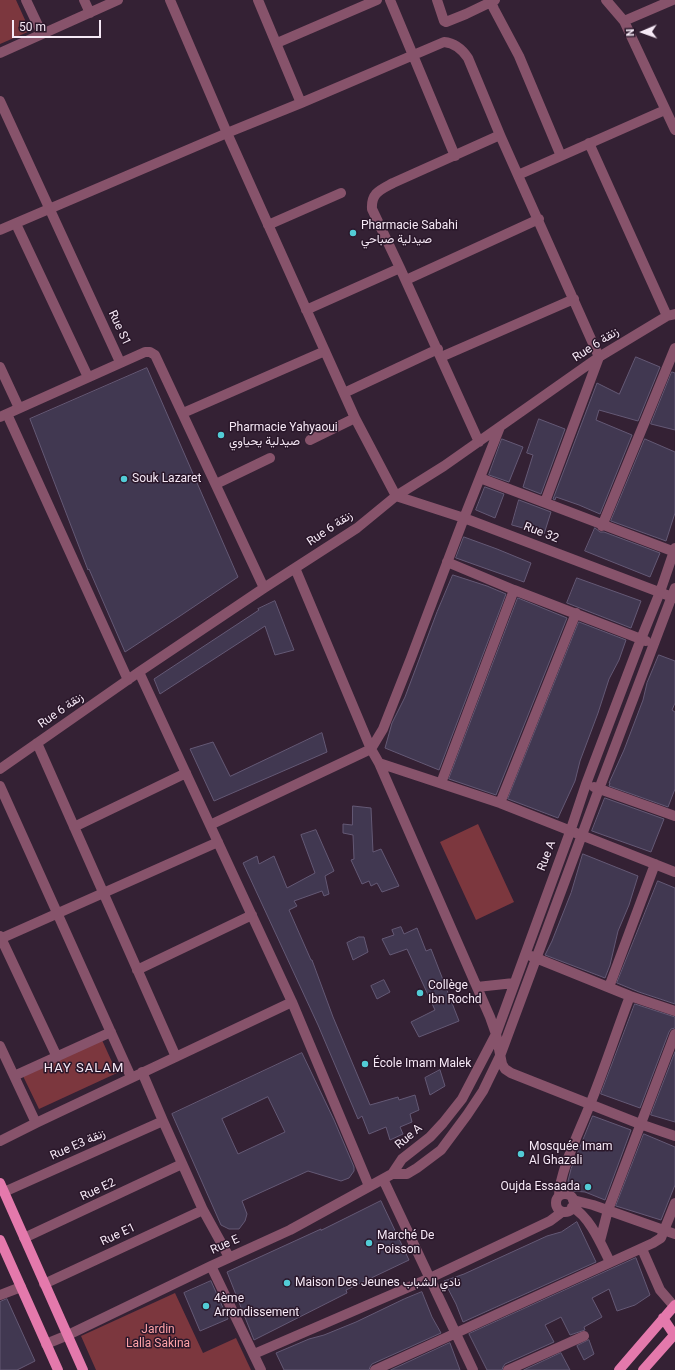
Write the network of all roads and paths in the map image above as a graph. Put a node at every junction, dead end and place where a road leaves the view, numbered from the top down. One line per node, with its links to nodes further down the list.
1 (26, 0): 14 (street)
2 (84, 0): 12 (street)
3 (118, 0): 12 (street)
4 (170, 0): 22 (street)
5 (258, 0): 15 (street)
6 (377, 0): 15 (street)
7 (390, 0): 17 (street)
8 (437, 0): 11 (street)
9 (606, 0): 13 (street)
10 (673, 0): 13 (street)
11 (493, 1): 26 (street)
12 (90, 13): 14 (street)
13 (624, 21): 20 (street)
14 (42, 34): 16 (street)
15 (277, 44): 19 (street)
16 (0, 54)
17 (413, 56): 19 (street); 23 (street); 25 (street)
18 (0, 101): 29 (street, Rue S1)
19 (302, 103): 22 (street)
20 (665, 110): 21 (street); 24 (street)
21 (675, 130)
22 (227, 133): 29 (street); 32 (street)
23 (500, 135): 25 (street); 27 (street)
24 (589, 143): 26 (street); 38 (street)
25 (455, 156): 34 (street)
26 (561, 156): 27 (street)
27 (518, 175): 30 (street)
28 (341, 193): 32 (street)
29 (50, 209): 31 (street); 43 (street, Rue S1)
30 (539, 219): 35 (street); 36 (street)
31 (16, 224): 33 (street); 45 (street)
32 (268, 225): 37 (street)
33 (0, 230)
34 (400, 268): 35 (street); 37 (street)
35 (406, 280): 41 (street)
36 (574, 299): 41 (street); 42 (street)
37 (306, 310): 40 (street)
38 (671, 315): 42 (street, Rue 6 زنقة)
39 (675, 348): 60 (street)
40 (325, 351): 46 (street); 48 (street)
41 (439, 353): 46 (street); 53 (street)
42 (599, 357): 51 (street, Rue 6 زنقة); 58 (street)
43 (120, 362): 45 (street); 48 (street, Rue S1)
44 (0, 367): 47 (street)
45 (88, 377): 47 (street)
46 (344, 393): 50 (street)
47 (19, 408): 49 (street)
48 (183, 413): 56 (street, Rue S1)
49 (3, 416): 72 (street)
50 (355, 418): 52 (street); 57 (street)
51 (500, 427): 53 (street, Rue 6 زنقة); 55 (street)
52 (310, 440)
53 (479, 442): 57 (street, Rue 6 زنقة)
54 (270, 458): 56 (street)
55 (480, 478): 58 (street); 59 (street)
56 (216, 484): 64 (street, Rue S1)
57 (396, 496): 59 (street, Rue 32); 63 (street, Rue 6 زنقة)
58 (545, 502): 60 (street)
59 (464, 518): 62 (street); 66 (street, Rue 32)
60 (602, 526): 61 (street)
61 (675, 551): 66 (street, Rue A)
62 (447, 562): 65 (street); 74 (street)
63 (295, 568): 64 (street, Rue 6 زنقة); 74 (street)
64 (264, 588): 71 (street, Rue 6 زنقة)
65 (514, 590): 68 (street); 78 (street)
66 (660, 592): 67 (street, Rue 32); 69 (street, Rue A)
67 (674, 594): 70 (street)
68 (576, 613): 69 (street); 82 (street)
69 (641, 639): 70 (street); 79 (street, Rue A)
70 (654, 643): 81 (street)
71 (139, 672): 72 (street, Rue 6 زنقة); 77 (street)
72 (128, 680): 73 (street, Rue 6 زنقة)
73 (37, 743): 76 (street, Rue 6 زنقة); 85 (street)
74 (371, 749): 75 (street); 84 (street)
75 (379, 763): 78 (street); 99 (street)
76 (0, 769)
77 (186, 773): 84 (street); 85 (street)
78 (441, 783): 82 (street)
79 (586, 784): 81 (street); 86 (street, Rue A)
80 (0, 786): 92 (street)
81 (599, 788): 83 (street); 87 (street)
82 (500, 803): 86 (street)
83 (675, 815)
84 (210, 825): 88 (street)
85 (74, 827): 91 (street)
86 (570, 832): 87 (street); 95 (street, Rue A)
87 (582, 836): 89 (street); 96 (street)
88 (218, 842): 91 (street); 93 (street)
89 (655, 864): 90 (street); 100 (street)
90 (675, 872)
91 (104, 893): 92 (street); 97 (street)
92 (58, 914): 94 (street); 104 (street)
93 (252, 915): 97 (street); 102 (street)
94 (0, 938): 109 (street)
95 (525, 953): 96 (street); 98 (street, Rue A)
96 (537, 958): 100 (street); 108 (street)
97 (137, 970): 110 (street)
98 (514, 983): 99 (street); 105 (street, Rue A)
99 (476, 987): 105 (street)
100 (609, 987): 101 (street)
101 (630, 996): 103 (street); 114 (street)
102 (292, 1002): 110 (street); 123 (street)
103 (675, 1011)
104 (111, 1032): 109 (street); 113 (street)
105 (496, 1034): 108 (street); 121 (street, Rue A)
106 (675, 1034): 117 (street)
107 (0, 1046): 112 (street)
108 (500, 1056): 114 (street); 121 (street)
109 (57, 1057): 112 (street)
110 (176, 1057): 111 (street)
111 (142, 1072): 113 (street); 115 (street)
112 (14, 1076): 116 (street)
113 (131, 1077): 116 (street)
114 (590, 1104): 117 (street); 125 (street)
115 (163, 1121): 120 (street); 124 (street, Rue E3 زنقة)
116 (36, 1123): 119 (street)
117 (640, 1124): 118 (street); 129 (street)
118 (675, 1136)
119 (0, 1141)
120 (182, 1164): 128 (street); 132 (street, Rue E2)
121 (387, 1176): 123 (street, Rue E); 139 (street)
122 (0, 1183): 124 (main road)
123 (369, 1186): 136 (street, Rue E)
124 (4, 1192): 132 (main road)
125 (559, 1196): 126 (street); 130 (street)
126 (572, 1203): 129 (street); 130 (street); 134 (street)
127 (675, 1203): 131 (street)
128 (203, 1210): 136 (street); 140 (street, Rue E1)
129 (608, 1210): 131 (street); 134 (street)
130 (562, 1212): 139 (street)
131 (670, 1232): 135 (street)
132 (24, 1238): 140 (main road)
133 (0, 1240): 141 (main road)
134 (600, 1241): 137 (street)
135 (642, 1249): 137 (street); 143 (street)
136 (229, 1257): 138 (street, Rue E)
137 (610, 1262): 145 (street)
138 (211, 1266): 146 (street, Rue E); 150 (street)
139 (430, 1278): 145 (street); 150 (street)
140 (44, 1284): 146 (main road)
141 (21, 1287): 142 (street); 149 (main road)
142 (0, 1295)
143 (674, 1306): 144 (main road)
144 (663, 1318): 147 (main road); 157 (main road)
145 (456, 1333): 154 (street); 155 (street)
146 (68, 1335): 149 (street, Rue E); 152 (main road)
147 (675, 1335): 158 (main road)
148 (584, 1336): 156 (street)
149 (46, 1344): 151 (main road)
150 (254, 1354): 153 (street)
151 (58, 1370)
152 (83, 1370)
153 (261, 1370)
154 (374, 1370)
155 (473, 1370)
156 (508, 1370)
157 (619, 1370)
158 (642, 1370)

